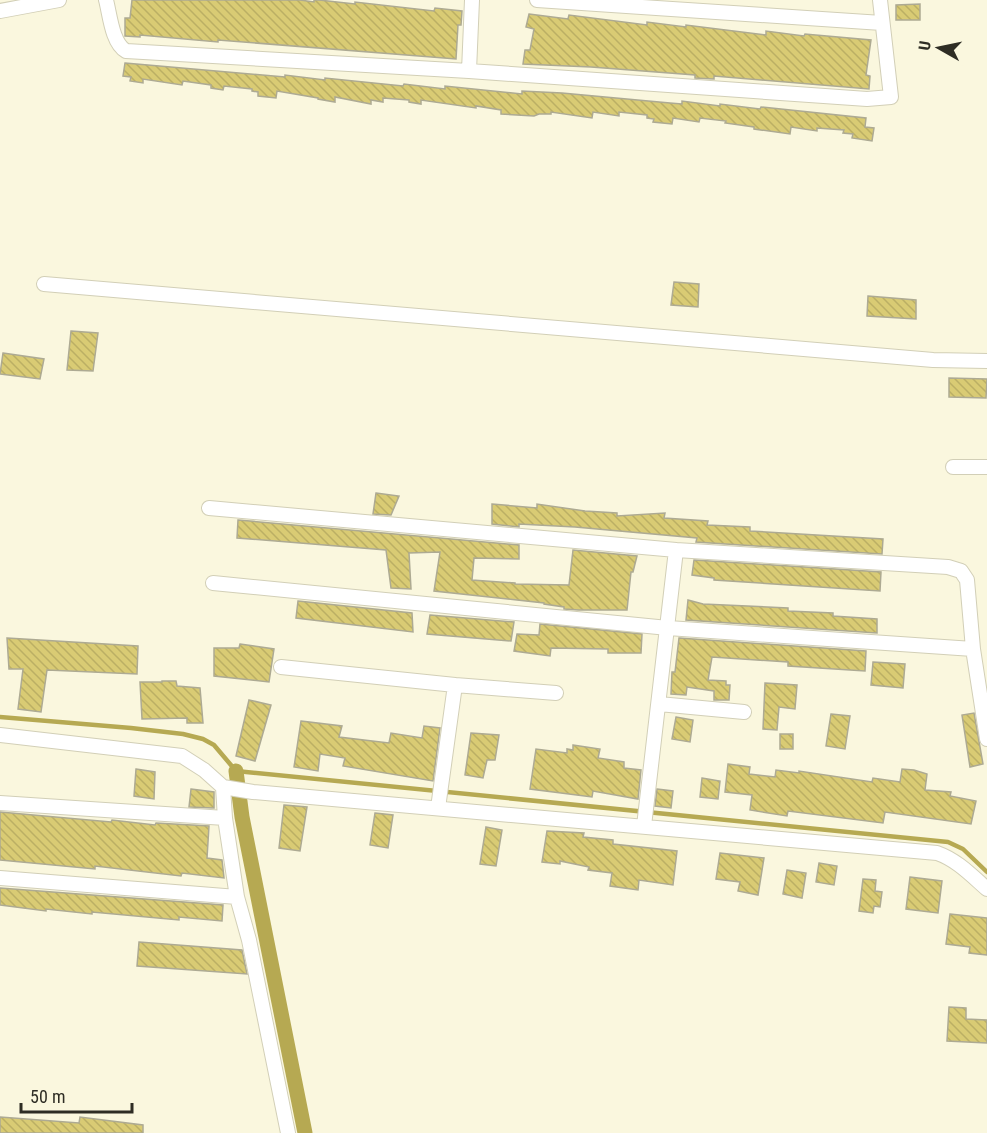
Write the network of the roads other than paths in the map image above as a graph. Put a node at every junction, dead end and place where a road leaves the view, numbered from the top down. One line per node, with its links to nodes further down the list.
1 (59, 0): 6 (street)
2 (105, 0): 8 (street)
3 (472, 0): 8 (street)
4 (537, 0): 7 (street)
5 (880, 0): 7 (street)
6 (0, 11)
7 (882, 23): 8 (street)
8 (469, 71)
9 (44, 284): 10 (street)
10 (987, 361)
11 (987, 467): 12 (street)
12 (953, 468)
13 (209, 508): 14 (street)
14 (676, 550): 16 (street); 17 (street)
15 (213, 583): 16 (street)
16 (668, 628): 17 (street); 21 (street)
17 (973, 649): 24 (street)
18 (281, 667): 19 (street)
19 (455, 685): 20 (street); 26 (street)
20 (556, 693)
21 (659, 704): 22 (street); 28 (street)
22 (744, 712)
23 (0, 735): 25 (street)
24 (987, 739)
25 (229, 787): 26 (street); 29 (street)
26 (439, 800): 28 (street)
27 (0, 803): 29 (street)
28 (646, 817): 31 (street)
29 (225, 818): 32 (street)
30 (0, 878): 32 (street)
31 (987, 889)
32 (237, 897): 33 (street)
33 (288, 1133)

